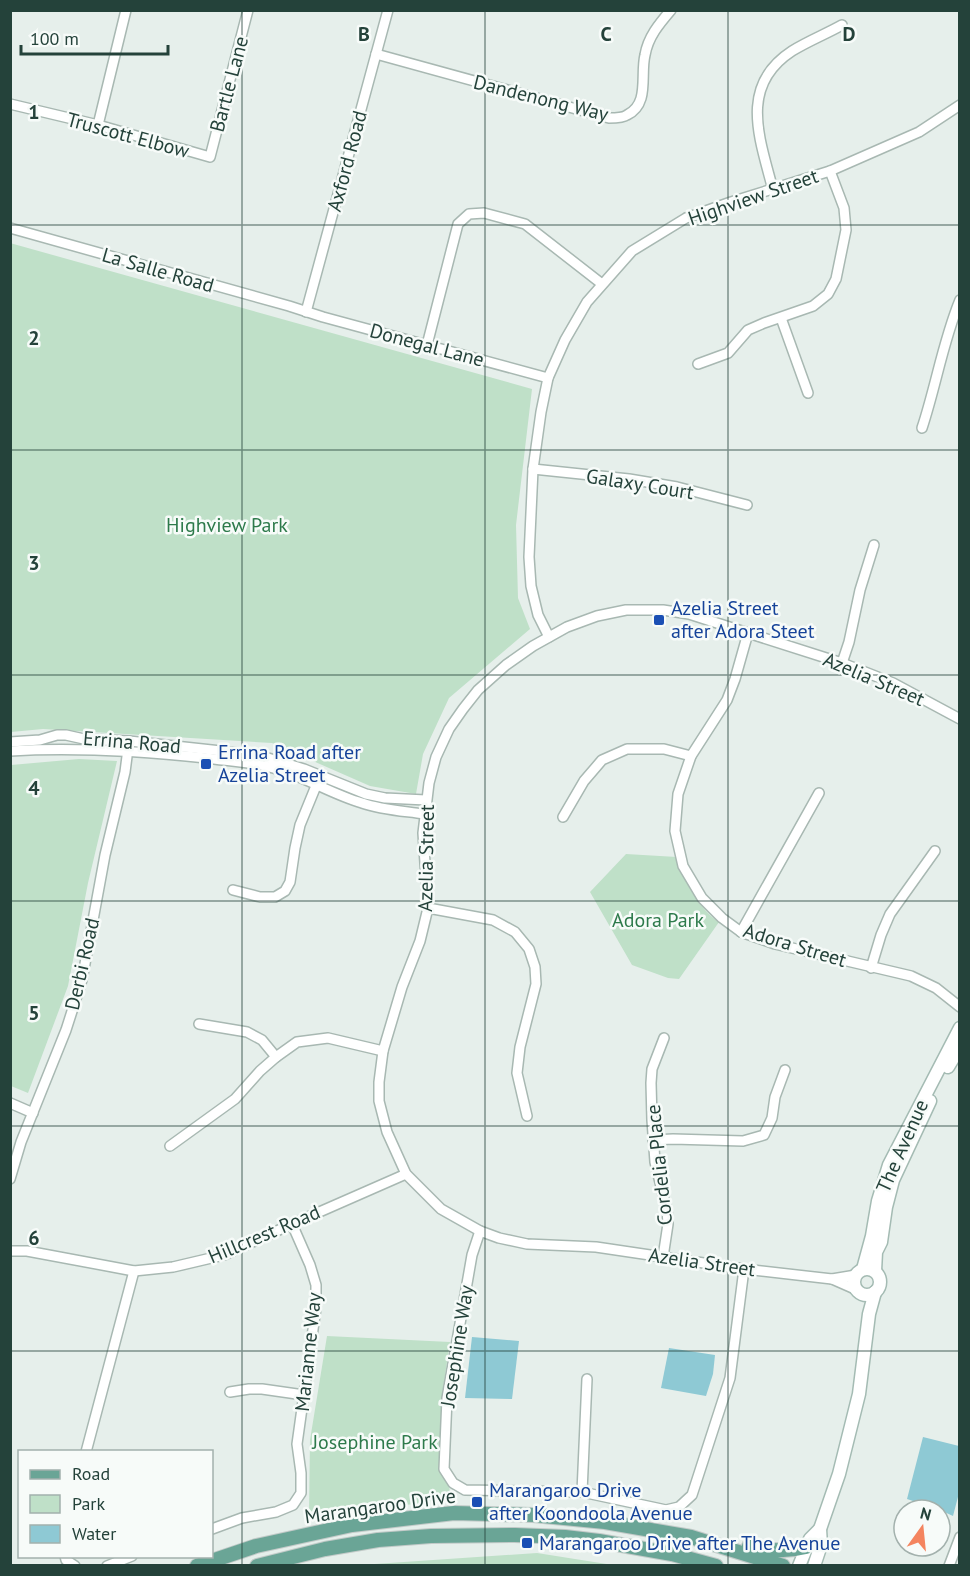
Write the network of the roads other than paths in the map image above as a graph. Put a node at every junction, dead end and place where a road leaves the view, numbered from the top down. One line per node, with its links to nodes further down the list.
1 (126, 10): 9 (street)
2 (248, 10): 10 (street, Bartle Lane)
3 (388, 10): 6 (street, Axford Road)
4 (670, 10): 6 (street, Dandenong Way)
5 (842, 25): 12 (street)
6 (376, 54): 16 (street, Axford Road)
7 (10, 104): 9 (street, Truscott Elbow)
8 (960, 105): 11 (street, Highview Street)
9 (98, 125): 10 (street, Truscott Elbow)
10 (210, 158)
11 (830, 171): 12 (street, Highview Street); 17 (street)
12 (773, 190): 14 (street, Highview Street)
13 (10, 228): 16 (street, La Salle Road)
14 (602, 284): 18 (street); 20 (street, Highview Street)
15 (960, 300): 22 (street)
16 (306, 312): 18 (street, Donegal Lane)
17 (781, 318): 19 (street); 21 (street)
18 (427, 345): 20 (street, Donegal Lane)
19 (698, 364)
20 (548, 378): 23 (street, Highview Street)
21 (808, 393)
22 (922, 428)
23 (533, 469): 24 (street, Galaxy Court); 27 (street, Highview Street)
24 (747, 505)
25 (874, 544): 28 (street)
26 (748, 633): 27 (street, Azelia Street); 28 (street, Azelia Street); 33 (street, Adora Street)
27 (549, 637): 36 (street, Azelia Street)
28 (842, 663): 29 (street, Azelia Street)
29 (960, 719)
30 (10, 742): 31 (street, Errina Road)
31 (129, 746): 32 (street, Errina Road); 34 (street, Errina Road); 53 (street, Derbi Road)
32 (10, 751)
33 (691, 756): 38 (street); 42 (street, Adora Street)
34 (319, 780): 36 (street, Errina Road); 37 (street, Errina Road); 40 (street)
35 (819, 793): 42 (street)
36 (426, 800): 37 (street, Azelia Street)
37 (424, 814): 41 (street, Azelia Street)
38 (563, 817)
39 (935, 851): 43 (street)
40 (233, 891)
41 (428, 908): 49 (street, Azelia Street); 54 (street)
42 (741, 932): 43 (street, Adora Street)
43 (871, 968): 44 (street, Adora Street)
44 (960, 1007)
45 (199, 1024): 50 (street)
46 (960, 1028): 65 (street, The Avenue)
47 (664, 1038): 55 (street, Cordelia Place)
48 (960, 1047): 65 (street, The Avenue)
49 (383, 1051): 50 (street); 57 (street, Azelia Street)
50 (276, 1057): 56 (street)
51 (785, 1070): 55 (street)
52 (10, 1103): 53 (street)
53 (33, 1113): 58 (street, Derbi Road)
54 (527, 1116)
55 (653, 1140): 62 (street, Cordelia Place)
56 (170, 1146)
57 (406, 1174): 59 (street, Hillcrest Road); 60 (street, Azelia Street)
58 (10, 1179)
59 (292, 1224): 64 (street, Hillcrest Road); 70 (street, Marianne Way)
60 (480, 1231): 62 (street, Azelia Street); 72 (street, Josephine Way)
61 (10, 1251): 64 (street, Hillcrest Road)
62 (663, 1257): 63 (street, Azelia Street)
63 (744, 1269): 66 (street, Azelia Street); 72 (street, Josephine Way)
64 (134, 1270): 71 (street)
65 (864, 1272): 66 (street, Azelia Street); 67 (street); 67 (street)
66 (832, 1279): 67 (street, Azelia Street)
67 (865, 1292): 74 (street)
68 (586, 1379): 72 (street)
69 (230, 1392): 70 (street)
70 (304, 1395): 73 (street, Marianne Way)
71 (87, 1450)
72 (582, 1492)
73 (213, 1529)
74 (820, 1529): 77 (street); 85 (street)
75 (960, 1537): 86 (street)
76 (691, 1538): 77 (main road); 80 (main road, Marangaroo Drive); 83 (main road, Marangaroo Drive)
77 (806, 1547): 84 (street)
78 (129, 1558): 79 (street)
79 (107, 1566)
80 (197, 1566)
81 (257, 1566): 82 (main road, Marangaroo Drive)
82 (716, 1566)
83 (783, 1566)
84 (799, 1566)
85 (814, 1566)
86 (948, 1566)

